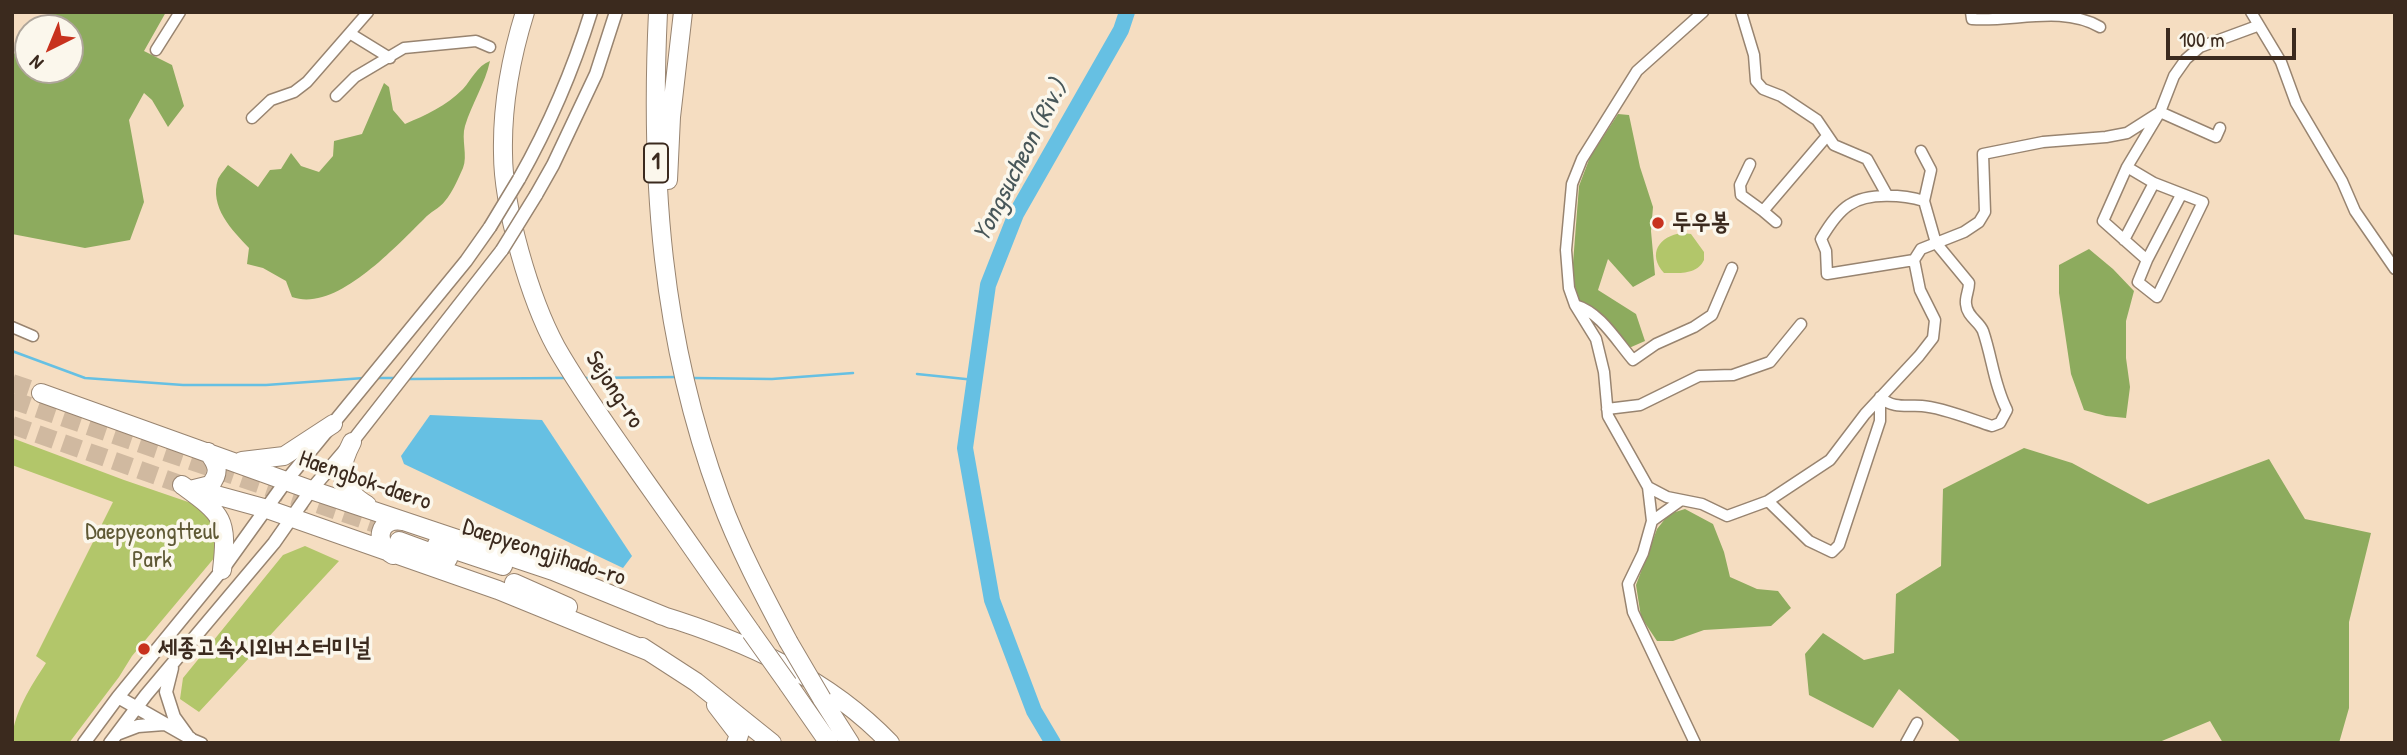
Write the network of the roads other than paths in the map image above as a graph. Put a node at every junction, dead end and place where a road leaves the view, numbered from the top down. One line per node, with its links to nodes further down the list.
1 (180, 12): 18 (street)
2 (368, 12): 16 (street)
3 (518, 12): 20 (highway)
4 (525, 12): 20 (highway, Sejong-ro)
5 (591, 12): 49 (street, bridge)
6 (616, 12): 50 (street, bridge)
7 (658, 12): 42 (highway, 1)
8 (683, 12): 42 (highway)
9 (1703, 12): 41 (street)
10 (1741, 12): 25 (street)
11 (1960, 12): 13 (street)
12 (2251, 12): 14 (street)
13 (1971, 16): 15 (street)
14 (2258, 26): 22 (street); 40 (street)
15 (2100, 27)
16 (351, 34): 19 (street); 23 (street)
17 (490, 47): 19 (street)
18 (156, 50)
19 (390, 58): 21 (street)
20 (510, 71): 75 (highway, Sejong-ro, bridge)
21 (336, 96)
22 (2160, 113): 24 (street); 28 (street); 36 (street)
23 (252, 118)
24 (2220, 128)
25 (1827, 136): 30 (street); 33 (street)
26 (1921, 151): 32 (street)
27 (1751, 164): 33 (street)
28 (2127, 167): 29 (street); 35 (street)
29 (2154, 183): 31 (street); 35 (street)
30 (1887, 195): 32 (street); 37 (street)
31 (2181, 195): 38 (street); 38 (street)
32 (1924, 201): 36 (street)
33 (1763, 211): 34 (street)
34 (1776, 222)
35 (2124, 240): 38 (street)
36 (1936, 243): 37 (street); 47 (street)
37 (1914, 260): 47 (street)
38 (2147, 260)
39 (1732, 268): 41 (street)
40 (2395, 269)
41 (1575, 305): 48 (street)
42 (671, 313): 76 (highway, 1, bridge)
43 (1801, 324): 48 (street)
44 (12, 327): 45 (street)
45 (33, 336)
46 (41, 393): 51 (highway, Haengbok-daero)
47 (1880, 397): 57 (street); 57 (street)
48 (1607, 409): 55 (street)
49 (333, 424): 52 (highway); 53 (street)
50 (352, 442): 56 (street); 62 (highway)
51 (208, 452): 52 (highway, Haengbok-daero); 54 (highway)
52 (228, 459): 53 (highway, Haengbok-daero)
53 (286, 481): 56 (highway, Haengbok-daero); 59 (street)
54 (188, 487): 59 (highway, Haengbok-daero); 63 (highway)
55 (1648, 487): 58 (street); 61 (street)
56 (311, 490): 60 (street); 62 (highway, Haengbok-daero)
57 (1768, 500): 58 (street)
58 (1680, 501): 61 (street)
59 (267, 509): 60 (highway, Haengbok-daero); 63 (street)
60 (292, 519): 62 (highway, Haengbok-daero); 64 (street)
61 (1652, 521): 78 (street)
62 (397, 533): 65 (highway, Haengbok-daero); 77 (highway, Daepyeongjihado-ro)
63 (222, 570): 66 (street)
64 (172, 665): 67 (street); 71 (street)
65 (696, 682): 73 (highway); 74 (highway)
66 (118, 697): 67 (street); 72 (street)
67 (136, 708): 69 (street); 70 (street)
68 (1917, 723): 79 (street)
69 (164, 724): 70 (street); 71 (street)
70 (114, 738)
71 (196, 740)
72 (84, 743)
73 (736, 743)
74 (772, 743)
75 (829, 743)
76 (850, 743)
77 (890, 743)
78 (1695, 743)
79 (1906, 743)

